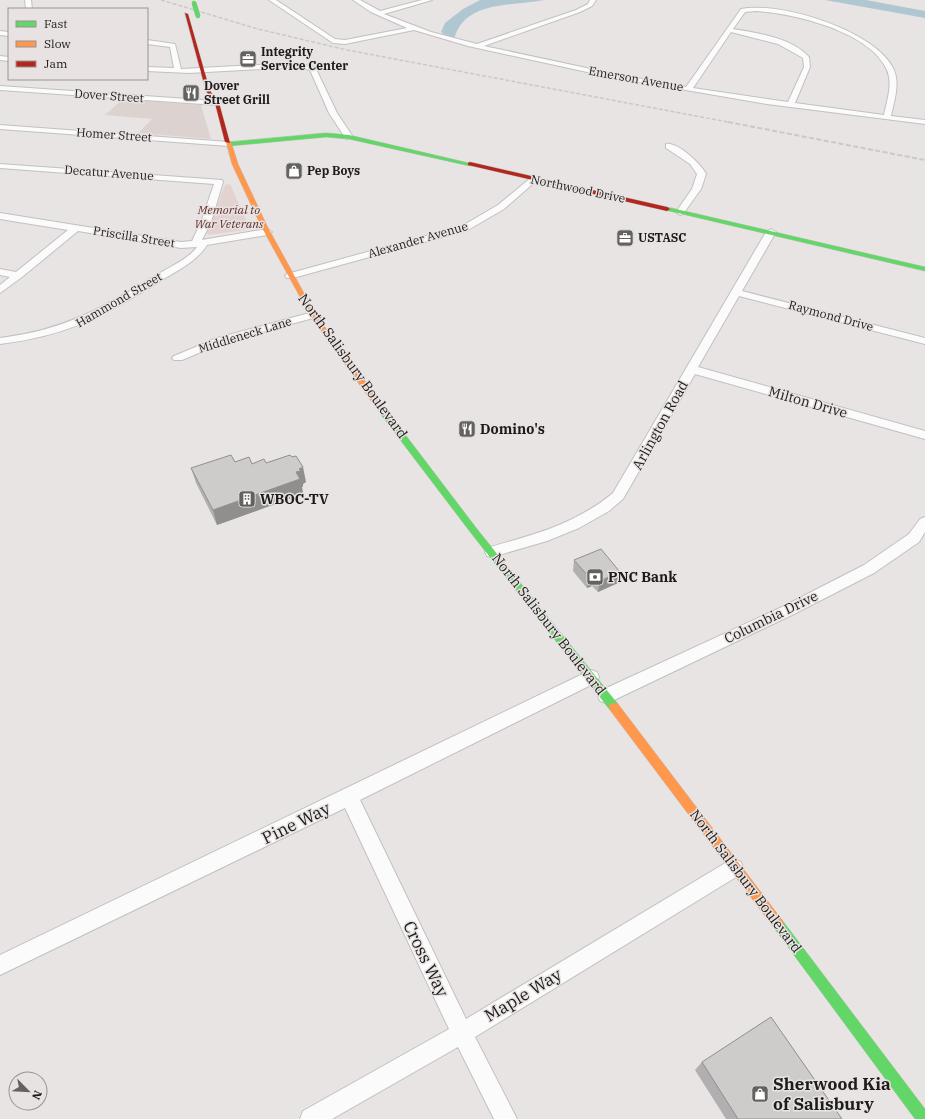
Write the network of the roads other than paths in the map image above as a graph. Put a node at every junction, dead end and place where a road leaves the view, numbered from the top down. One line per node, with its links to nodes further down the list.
1 (272, 0): 9 (street)
2 (356, 0): 7 (street, Emerson Avenue)
3 (429, 0): 7 (street)
4 (593, 0): 12 (street)
5 (194, 1): 8 (main road, bridge)
6 (185, 11): 15 (main road, North Salisbury Boulevard)
7 (380, 13): 9 (street, Emerson Avenue)
8 (199, 19)
9 (415, 28): 12 (street, Emerson Avenue)
10 (731, 30): 17 (street); 20 (street); 21 (street)
11 (148, 42): 14 (street)
12 (477, 46): 17 (street, Emerson Avenue)
13 (148, 69): 14 (street)
14 (178, 70): 15 (street)
15 (202, 70): 19 (main road, North Salisbury Boulevard); 24 (street)
16 (0, 88): 19 (street, Dover Street)
17 (688, 88): 20 (street, Emerson Avenue)
18 (221, 91): 19 (main road, North Salisbury Boulevard)
19 (218, 104): 25 (main road, North Salisbury Boulevard)
20 (791, 104): 21 (street, Emerson Avenue)
21 (887, 117): 22 (street, Emerson Avenue)
22 (925, 122)
23 (0, 127): 25 (street, Homer Street)
24 (349, 137): 25 (main road, Northwood Drive); 28 (main road, Northwood Drive)
25 (229, 144): 33 (main road, North Salisbury Boulevard)
26 (669, 146): 30 (street)
27 (0, 166): 29 (street, Decatur Avenue)
28 (533, 179): 30 (main road, Northwood Drive); 39 (street, Alexander Avenue)
29 (219, 182): 35 (street, Hammond Street)
30 (680, 212): 34 (main road, Northwood Drive)
31 (0, 216): 32 (street, Priscilla Street)
32 (76, 228): 35 (street, Priscilla Street); 38 (street)
33 (267, 232): 35 (street, Priscilla Street); 39 (main road, North Salisbury Boulevard)
34 (771, 232): 36 (main road, Northwood Drive); 41 (street, Arlington Road)
35 (200, 244): 43 (street, Hammond Street)
36 (925, 270)
37 (0, 272): 38 (street)
38 (19, 275): 40 (street)
39 (290, 276): 42 (main road, North Salisbury Boulevard)
40 (0, 290)
41 (736, 292): 44 (street, Raymond Drive); 46 (street, Arlington Road)
42 (313, 316): 45 (street, Middleneck Lane); 49 (main road, North Salisbury Boulevard)
43 (0, 340)
44 (925, 340)
45 (178, 358)
46 (692, 369): 47 (street, Milton Drive); 49 (street, Arlington Road)
47 (925, 435)
48 (925, 522): 51 (street, Columbia Drive)
49 (492, 552): 50 (main road, North Salisbury Boulevard)
50 (591, 677): 51 (main road, North Salisbury Boulevard); 52 (street, Pine Way)
51 (606, 696): 53 (main road, North Salisbury Boulevard)
52 (349, 797): 54 (street, Pine Way); 55 (street, Cross Way)
53 (734, 868): 55 (street, Maple Way); 58 (main road, North Salisbury Boulevard)
54 (0, 965)
55 (462, 1033): 56 (street, Maple Way); 57 (street, Cross Way)
56 (311, 1119)
57 (506, 1119)
58 (924, 1119)

